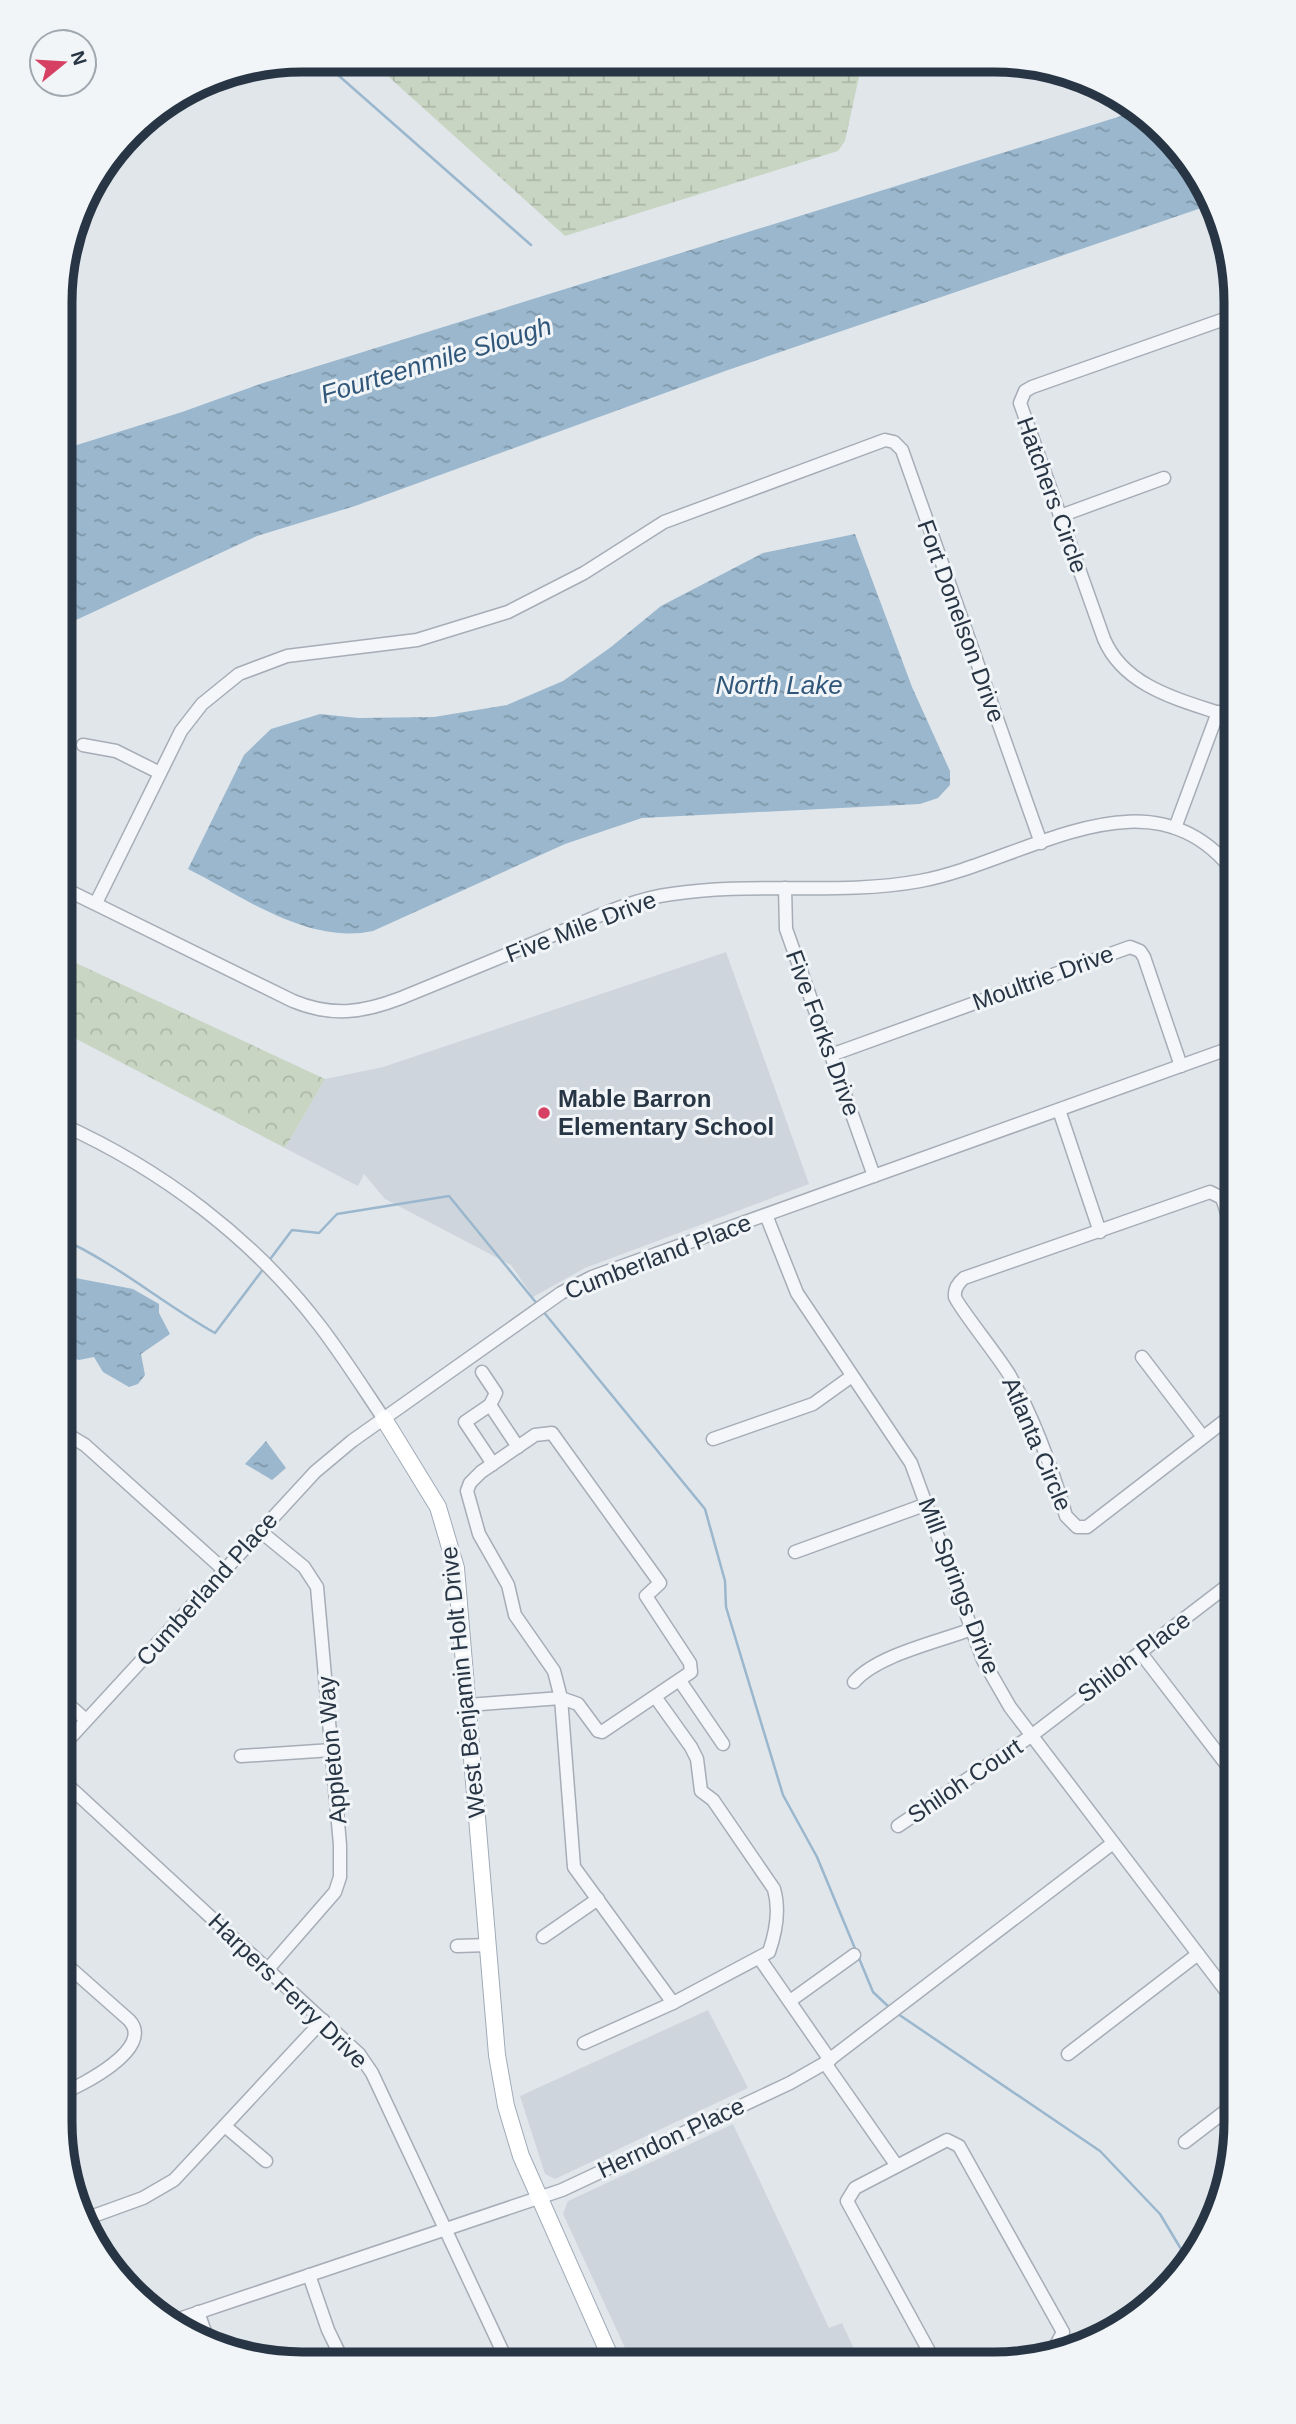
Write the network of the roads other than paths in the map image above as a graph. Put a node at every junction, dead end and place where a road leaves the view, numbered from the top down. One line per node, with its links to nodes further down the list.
1 (1224, 320): 3 (street, Hatchers Circle)
2 (1164, 478): 3 (street)
3 (1060, 516): 4 (street, Hatchers Circle)
4 (1218, 712): 5 (street, Hatchers Circle); 8 (street)
5 (1224, 714)
6 (83, 745): 7 (street)
7 (160, 773): 9 (street, Fort Donelson Drive); 13 (street)
8 (1175, 828): 9 (street, Five Mile Drive); 10 (street, Five Mile Drive)
9 (1041, 843): 11 (street, Five Mile Drive)
10 (1224, 862)
11 (785, 888): 13 (street, Five Mile Drive); 15 (street, Five Forks Drive)
12 (72, 892): 13 (street, Five Mile Drive)
13 (96, 903)
14 (1224, 1050): 16 (street, Cumberland Place)
15 (831, 1055): 16 (street, Moultrie Drive); 19 (street, Five Forks Drive)
16 (1181, 1066): 17 (street, Cumberland Place)
17 (1059, 1110): 19 (street, Cumberland Place); 22 (street)
18 (72, 1129): 27 (street, West Benjamin Holt Drive)
19 (874, 1176): 21 (street, Cumberland Place)
20 (1224, 1204): 22 (street, Atlanta Circle)
21 (766, 1215): 25 (street, Mill Springs Drive); 27 (street, Cumberland Place)
22 (1100, 1232): 30 (street, Atlanta Circle)
23 (1142, 1357): 30 (street)
24 (482, 1372): 26 (street)
25 (852, 1376): 31 (street); 34 (street, Mill Springs Drive)
26 (490, 1405): 32 (street); 33 (street)
27 (384, 1419): 35 (street, Cumberland Place); 45 (main road, West Benjamin Holt Drive)
28 (1224, 1421): 30 (street, Atlanta Circle)
29 (72, 1437): 37 (street)
30 (1203, 1437)
31 (713, 1438)
32 (518, 1447): 33 (street); 41 (street)
33 (493, 1464): 43 (street)
34 (927, 1504): 36 (street); 39 (street, Mill Springs Drive)
35 (260, 1531): 37 (street, Cumberland Place); 51 (street, Appleton Way)
36 (795, 1552)
37 (224, 1570): 47 (street, Cumberland Place)
38 (1224, 1588): 40 (street, Shiloh Place)
39 (972, 1629): 42 (street); 49 (street, Mill Springs Drive)
40 (1140, 1652): 49 (street, Shiloh Place); 53 (street)
41 (680, 1681): 44 (street); 50 (street)
42 (855, 1682)
43 (561, 1698): 44 (street); 45 (street); 57 (street)
44 (656, 1698): 63 (street)
45 (468, 1705): 59 (main road, West Benjamin Holt Drive)
46 (72, 1708): 47 (street)
47 (86, 1720): 48 (street, Cumberland Place)
48 (72, 1736)
49 (1031, 1736): 55 (street, Shiloh Court); 56 (street, Mill Springs Drive)
50 (723, 1744)
51 (332, 1750): 52 (street); 64 (street, Appleton Way)
52 (241, 1756)
53 (1224, 1761)
54 (72, 1789): 64 (street, Harpers Ferry Drive)
55 (898, 1826)
56 (1113, 1843): 61 (street, Mill Springs Drive); 72 (street, Herndon Place)
57 (598, 1899): 58 (street); 68 (street)
58 (543, 1937)
59 (488, 1945): 60 (street); 79 (main road, West Benjamin Holt Drive)
60 (457, 1946)
61 (1198, 1954): 66 (street, Mill Springs Drive); 71 (street)
62 (854, 1955): 67 (street)
63 (760, 1959): 67 (street); 68 (street)
64 (268, 1969): 69 (street, Harpers Ferry Drive)
65 (72, 1970): 73 (street)
66 (1224, 1988)
67 (790, 2001): 72 (street)
68 (673, 2004): 70 (street)
69 (323, 2020): 75 (street); 81 (street, Harpers Ferry Drive)
70 (584, 2043)
71 (1068, 2054)
72 (827, 2061): 78 (street); 79 (street, Herndon Place)
73 (72, 2088)
74 (1224, 2112): 76 (street)
75 (226, 2127): 77 (street); 80 (street)
76 (1185, 2142)
77 (266, 2161)
78 (897, 2166): 86 (street); 90 (street)
79 (538, 2197): 81 (street, Herndon Place); 89 (main road, West Benjamin Holt Drive)
80 (93, 2216)
81 (447, 2228): 82 (street, Herndon Place); 88 (street, Harpers Ferry Drive)
82 (309, 2275): 83 (street, Herndon Place); 87 (street)
83 (198, 2312): 84 (street, Herndon Place); 85 (street)
84 (182, 2318)
85 (204, 2330)
86 (1057, 2343)
87 (339, 2352)
88 (503, 2352)
89 (608, 2352)
90 (929, 2352)

